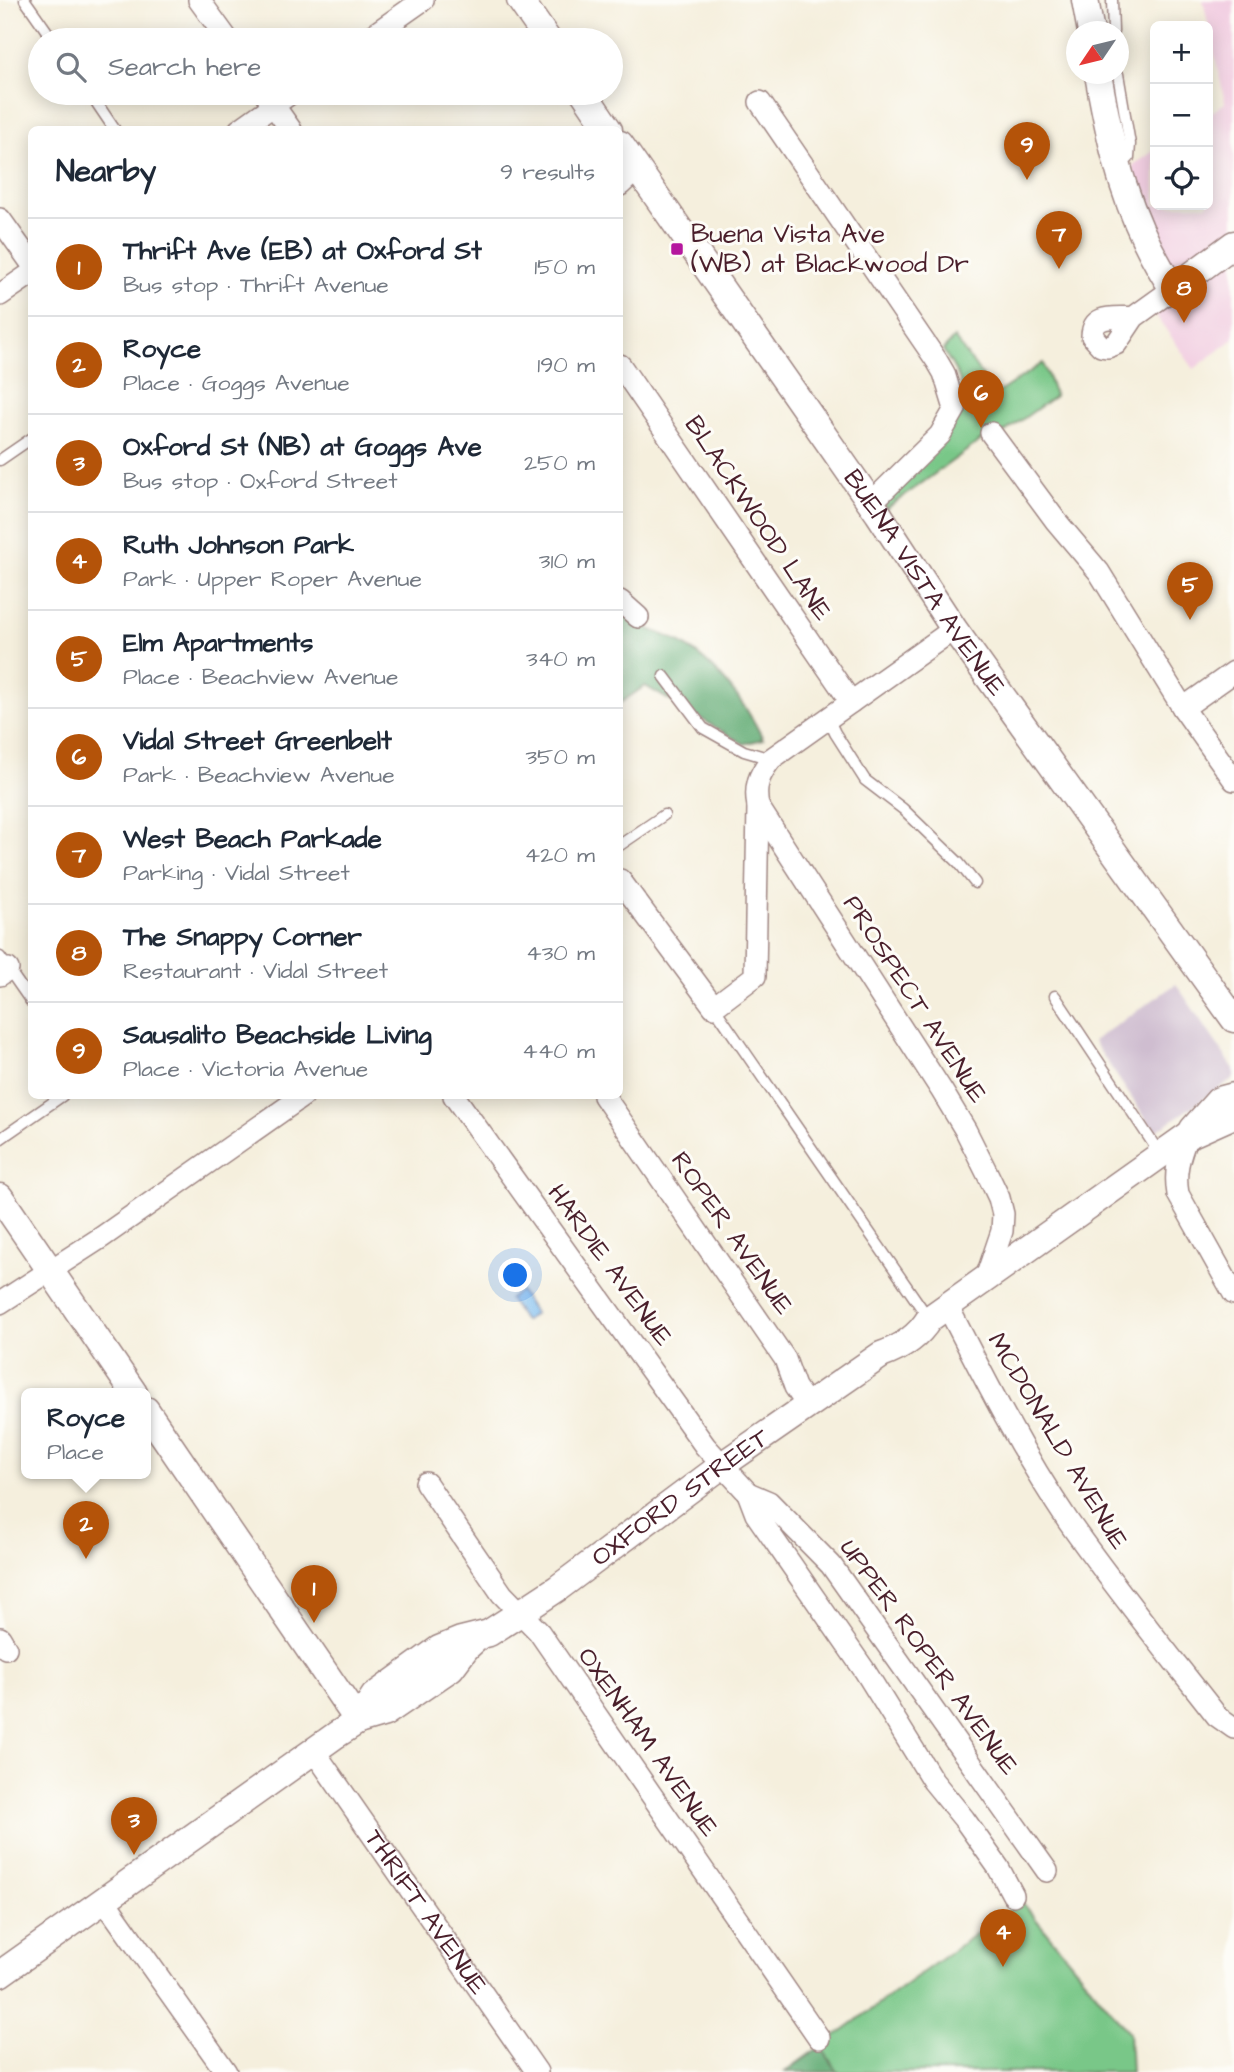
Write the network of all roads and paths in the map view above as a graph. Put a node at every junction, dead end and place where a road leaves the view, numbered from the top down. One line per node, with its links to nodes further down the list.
1 (25, 0): 9 (lane)
2 (200, 0): 10 (street)
3 (424, 0): 11 (street)
4 (520, 0): 12 (street)
5 (1085, 0): 7 (street)
6 (1112, 0): 8 (lane)
7 (1089, 21)
8 (1113, 21)
9 (45, 28)
10 (220, 28)
11 (383, 28)
12 (540, 28)
13 (1100, 84): 25 (street)
14 (1120, 84): 25 (lane)
15 (760, 102): 38 (street)
16 (98, 105): 20 (lane)
17 (268, 105): 21 (street)
18 (280, 105): 22 (street)
19 (592, 105): 23 (street)
20 (112, 126)
21 (244, 126)
22 (289, 126)
23 (606, 126)
24 (623, 156): 26 (street, BUENA VISTA AVENUE)
25 (1117, 165): 31 (street)
26 (628, 177): 38 (street, BUENA VISTA AVENUE)
27 (0, 219): 29 (street)
28 (1234, 244): 31 (street)
29 (28, 258)
30 (28, 276): 32 (street)
31 (1173, 289): 33 (street)
32 (0, 295)
33 (1134, 317)
34 (623, 369): 44 (street, BLACKWOOD LANE)
35 (991, 433): 45 (street)
36 (28, 441): 37 (lane)
37 (0, 460)
38 (871, 503): 41 (street, BUENA VISTA AVENUE)
39 (623, 604): 40 (street)
40 (638, 617)
41 (954, 629): 44 (street); 58 (street, BUENA VISTA AVENUE)
42 (1234, 672): 45 (street)
43 (664, 676): 47 (lane)
44 (851, 702): 46 (street)
45 (1183, 708): 48 (street)
46 (828, 718): 47 (street); 52 (lane)
47 (771, 759): 49 (street)
48 (1234, 780)
49 (758, 806): 57 (street); 70 (street, PROSPECT AVENUE)
50 (664, 815): 51 (lane)
51 (623, 843)
52 (975, 883)
53 (623, 884): 57 (street)
54 (3, 967): 56 (lane)
55 (1055, 996): 67 (lane)
56 (28, 998)
57 (715, 1007): 73 (lane)
58 (1234, 1019)
59 (1234, 1096): 65 (street, OXFORD STREET)
60 (58, 1099): 66 (lane)
61 (299, 1099): 69 (street)
62 (456, 1099): 77 (street, HARDIE AVENUE)
63 (606, 1099): 75 (street, ROPER AVENUE)
64 (1234, 1115): 65 (street, OXFORD STREET)
65 (1187, 1136): 67 (street, OXFORD STREET); 71 (street)
66 (0, 1139)
67 (1161, 1155): 70 (street, OXFORD STREET)
68 (0, 1198): 69 (street)
69 (49, 1269): 72 (street); 74 (street)
70 (985, 1281): 73 (street, OXFORD STREET)
71 (1234, 1294)
72 (0, 1303)
73 (939, 1313): 75 (street, OXFORD STREET); 82 (street, MCDONALD AVENUE)
74 (131, 1388)
75 (808, 1406): 77 (street, OXFORD STREET)
76 (151, 1419): 81 (street)
77 (722, 1466): 79 (street, UPPER ROPER AVENUE); 80 (street, OXFORD STREET)
78 (426, 1483): 80 (street, OXENHAM AVENUE)
79 (748, 1493): 84 (street, UPPER ROPER AVENUE); 85 (street, UPPER ROPER AVENUE)
80 (520, 1613): 81 (street, OXFORD STREET); 88 (street, OXENHAM AVENUE)
81 (358, 1721): 83 (street, OXFORD STREET)
82 (1234, 1728)
83 (314, 1751): 86 (street, OXFORD STREET); 90 (street, THRIFT AVENUE)
84 (1047, 1871)
85 (1013, 1895)
86 (104, 1900): 87 (street, OXFORD STREET); 89 (street)
87 (3, 1967)
88 (819, 2038)
89 (226, 2072)
90 (537, 2072)

